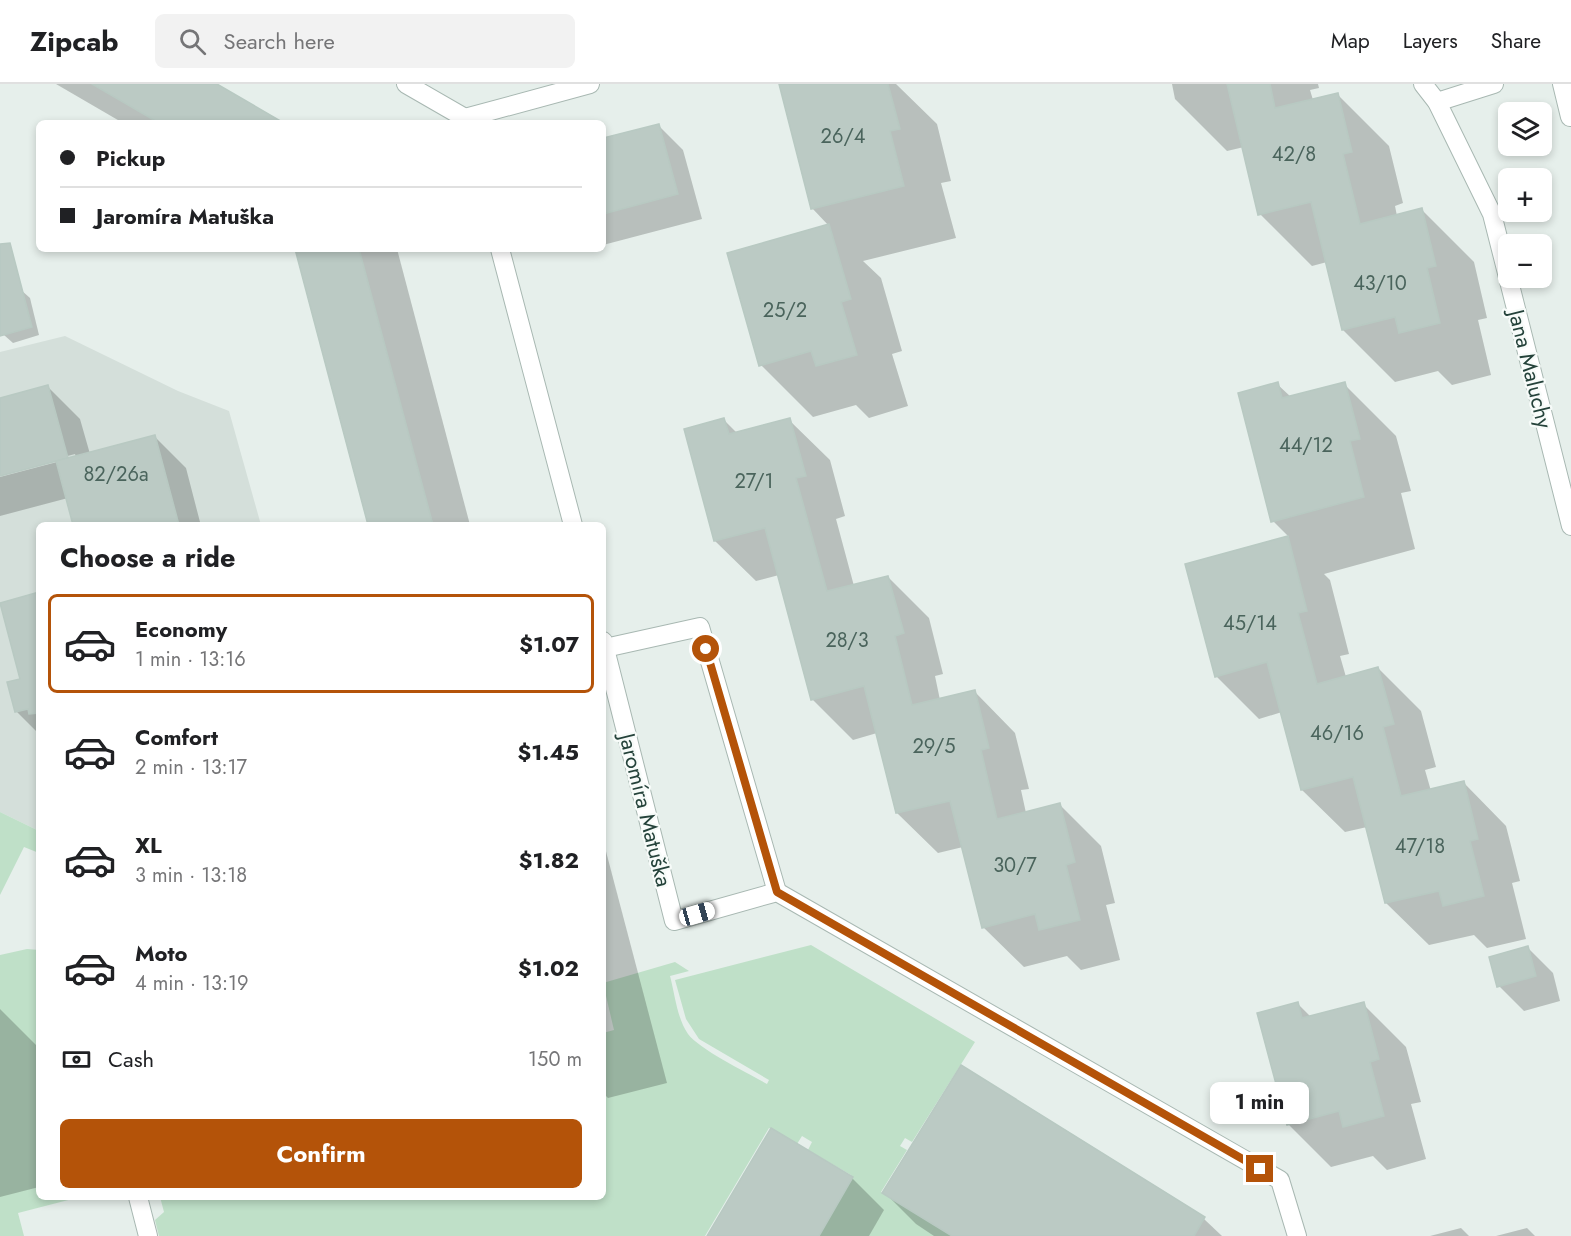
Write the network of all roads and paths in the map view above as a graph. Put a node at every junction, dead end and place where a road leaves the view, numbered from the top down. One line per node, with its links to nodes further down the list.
1 (406, 84): 8 (street)
2 (590, 84): 9 (street)
3 (1423, 84): 6 (street, Jana Maluchy)
4 (1494, 84): 6 (street)
5 (1562, 84): 7 (street)
6 (1437, 102): 12 (street, Jana Maluchy)
7 (1570, 117)
8 (464, 120)
9 (469, 120)
10 (501, 252): 11 (street)
11 (572, 522)
12 (1571, 526)
13 (606, 645): 15 (street)
14 (606, 653): 15 (street, Jaromíra Matuška)
15 (777, 892): 18 (street)
16 (139, 1200): 17 (street)
17 (148, 1236)
18 (1297, 1236)

